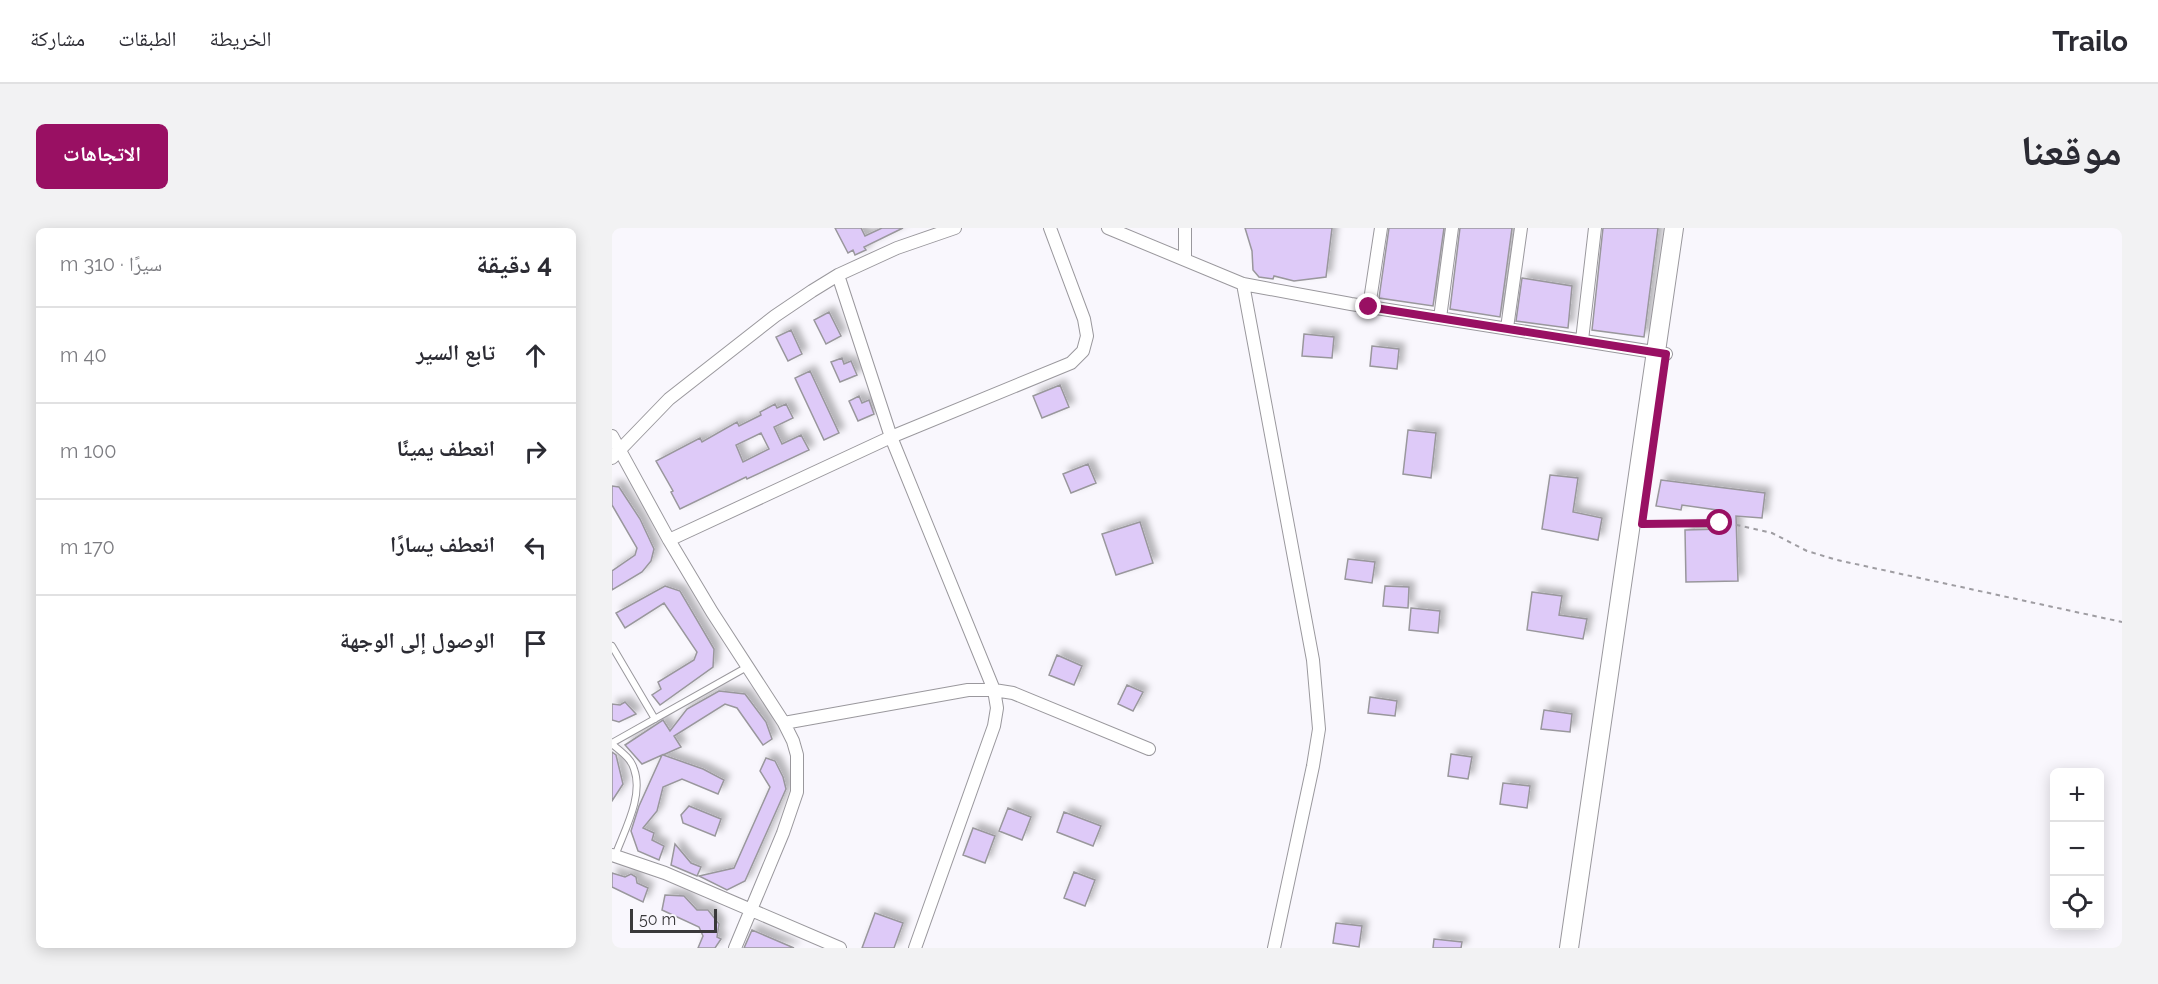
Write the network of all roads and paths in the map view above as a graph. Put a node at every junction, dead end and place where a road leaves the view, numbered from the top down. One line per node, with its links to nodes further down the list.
1 (955, 228): 12 (street)
2 (1050, 228): 20 (street)
3 (1108, 228): 11 (street)
4 (1185, 228): 11 (street)
5 (1381, 228): 14 (street)
6 (1452, 228): 15 (street)
7 (1521, 228): 16 (street)
8 (1595, 228): 17 (street)
9 (1674, 228): 18 (main road)
10 (1686, 228): 18 (main road)
11 (1185, 260): 13 (street)
12 (838, 274): 20 (street); 21 (street)
13 (1243, 284): 14 (street); 37 (street)
14 (1369, 307): 15 (street)
15 (1440, 318): 16 (street)
16 (1507, 328): 17 (street)
17 (1582, 340): 18 (street)
18 (1661, 353): 22 (main road); 38 (main road)
19 (612, 436): 21 (street)
20 (891, 437): 23 (street); 27 (street)
21 (616, 455): 23 (street)
22 (1642, 524): 24 (path); 39 (main road)
23 (669, 540): 26 (street)
24 (2122, 622)
25 (612, 646): 28 (lane)
26 (747, 666): 28 (lane); 29 (street)
27 (994, 690): 29 (street); 31 (street); 36 (street)
28 (655, 719): 30 (lane)
29 (784, 723): 33 (street)
30 (612, 744): 32 (lane)
31 (1149, 749)
32 (614, 856): 33 (street)
33 (751, 910): 34 (street); 35 (street)
34 (735, 948)
35 (840, 948)
36 (915, 948)
37 (1274, 948)
38 (1569, 948)
39 (1580, 948)

